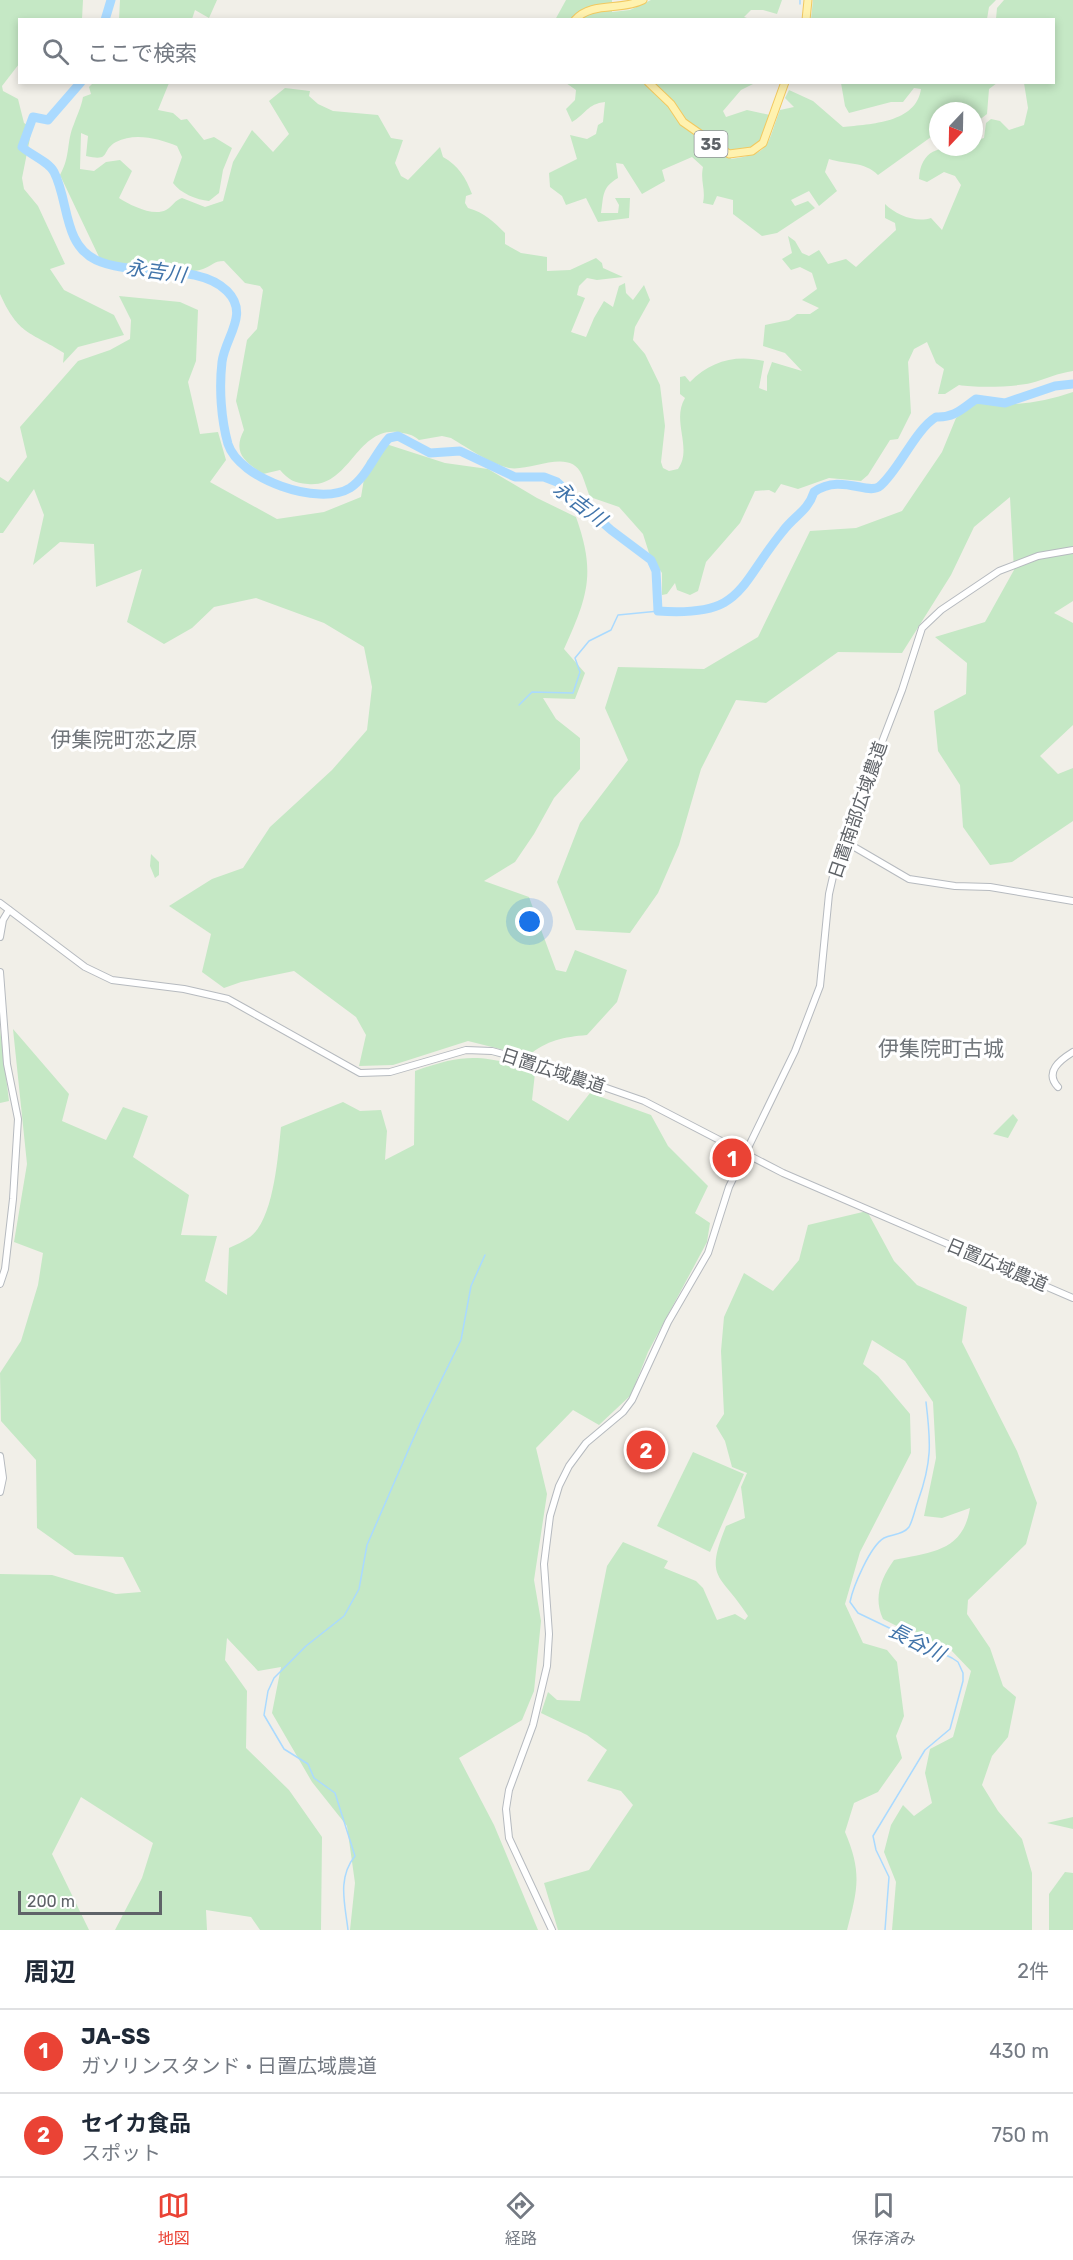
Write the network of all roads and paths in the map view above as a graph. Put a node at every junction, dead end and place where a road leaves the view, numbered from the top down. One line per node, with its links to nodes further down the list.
1 (643, 0): 3 (main road)
2 (808, 0): 4 (main road)
3 (577, 18)
4 (806, 18)
5 (650, 84): 6 (main road, 35)
6 (784, 84)
7 (1073, 550): 8 (street, 日置南部広域農道)
8 (844, 841): 9 (street); 16 (street, 日置南部広域農道)
9 (1073, 901)
10 (0, 903): 11 (street, 日置広域農道)
11 (9, 910): 12 (street); 16 (street, 日置広域農道)
12 (0, 937)
13 (0, 972): 17 (street)
14 (1073, 1052): 15 (street)
15 (1058, 1087)
16 (745, 1155): 18 (street, 日置広域農道); 21 (street, 日置南部広域農道)
17 (0, 1284)
18 (1073, 1298)
19 (0, 1456): 20 (street)
20 (0, 1492)
21 (552, 1930)

